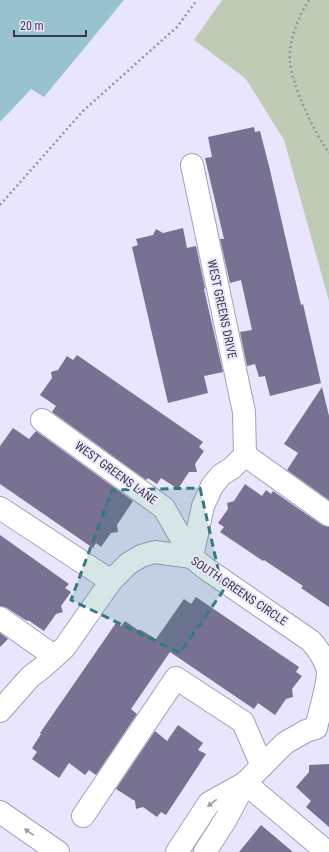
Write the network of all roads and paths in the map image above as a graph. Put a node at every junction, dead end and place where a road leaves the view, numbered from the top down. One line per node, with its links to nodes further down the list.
1 (197, 0): 5 (path)
2 (309, 0): 3 (path)
3 (329, 153)
4 (192, 164): 7 (street, WEST GREENS DRIVE)
5 (0, 205)
6 (42, 420): 10 (street, WEST GREENS LANE)
7 (245, 455): 9 (street); 10 (street)
8 (0, 508): 11 (street)
9 (329, 515)
10 (192, 557): 11 (street, SOUTH GREENS CIRCLE); 15 (street, SOUTH GREENS CIRCLE)
11 (111, 581): 13 (street, SOUTH GREENS CIRCLE)
12 (0, 618): 13 (street)
13 (54, 656): 14 (street, SOUTH GREENS CIRCLE)
14 (0, 711)
15 (322, 729): 16 (street, SOUTH GREENS CIRCLE)
16 (262, 766): 17 (street, SOUTH GREENS CIRCLE); 19 (street)
17 (245, 783): 21 (street, SOUTH GREENS CIRCLE, one-way to 21); 22 (street, SOUTH GREENS CIRCLE); 23 (street)
18 (0, 812): 20 (street, one-way to 18)
19 (82, 816)
20 (58, 852)
21 (177, 852)
22 (205, 852)
23 (327, 852)

